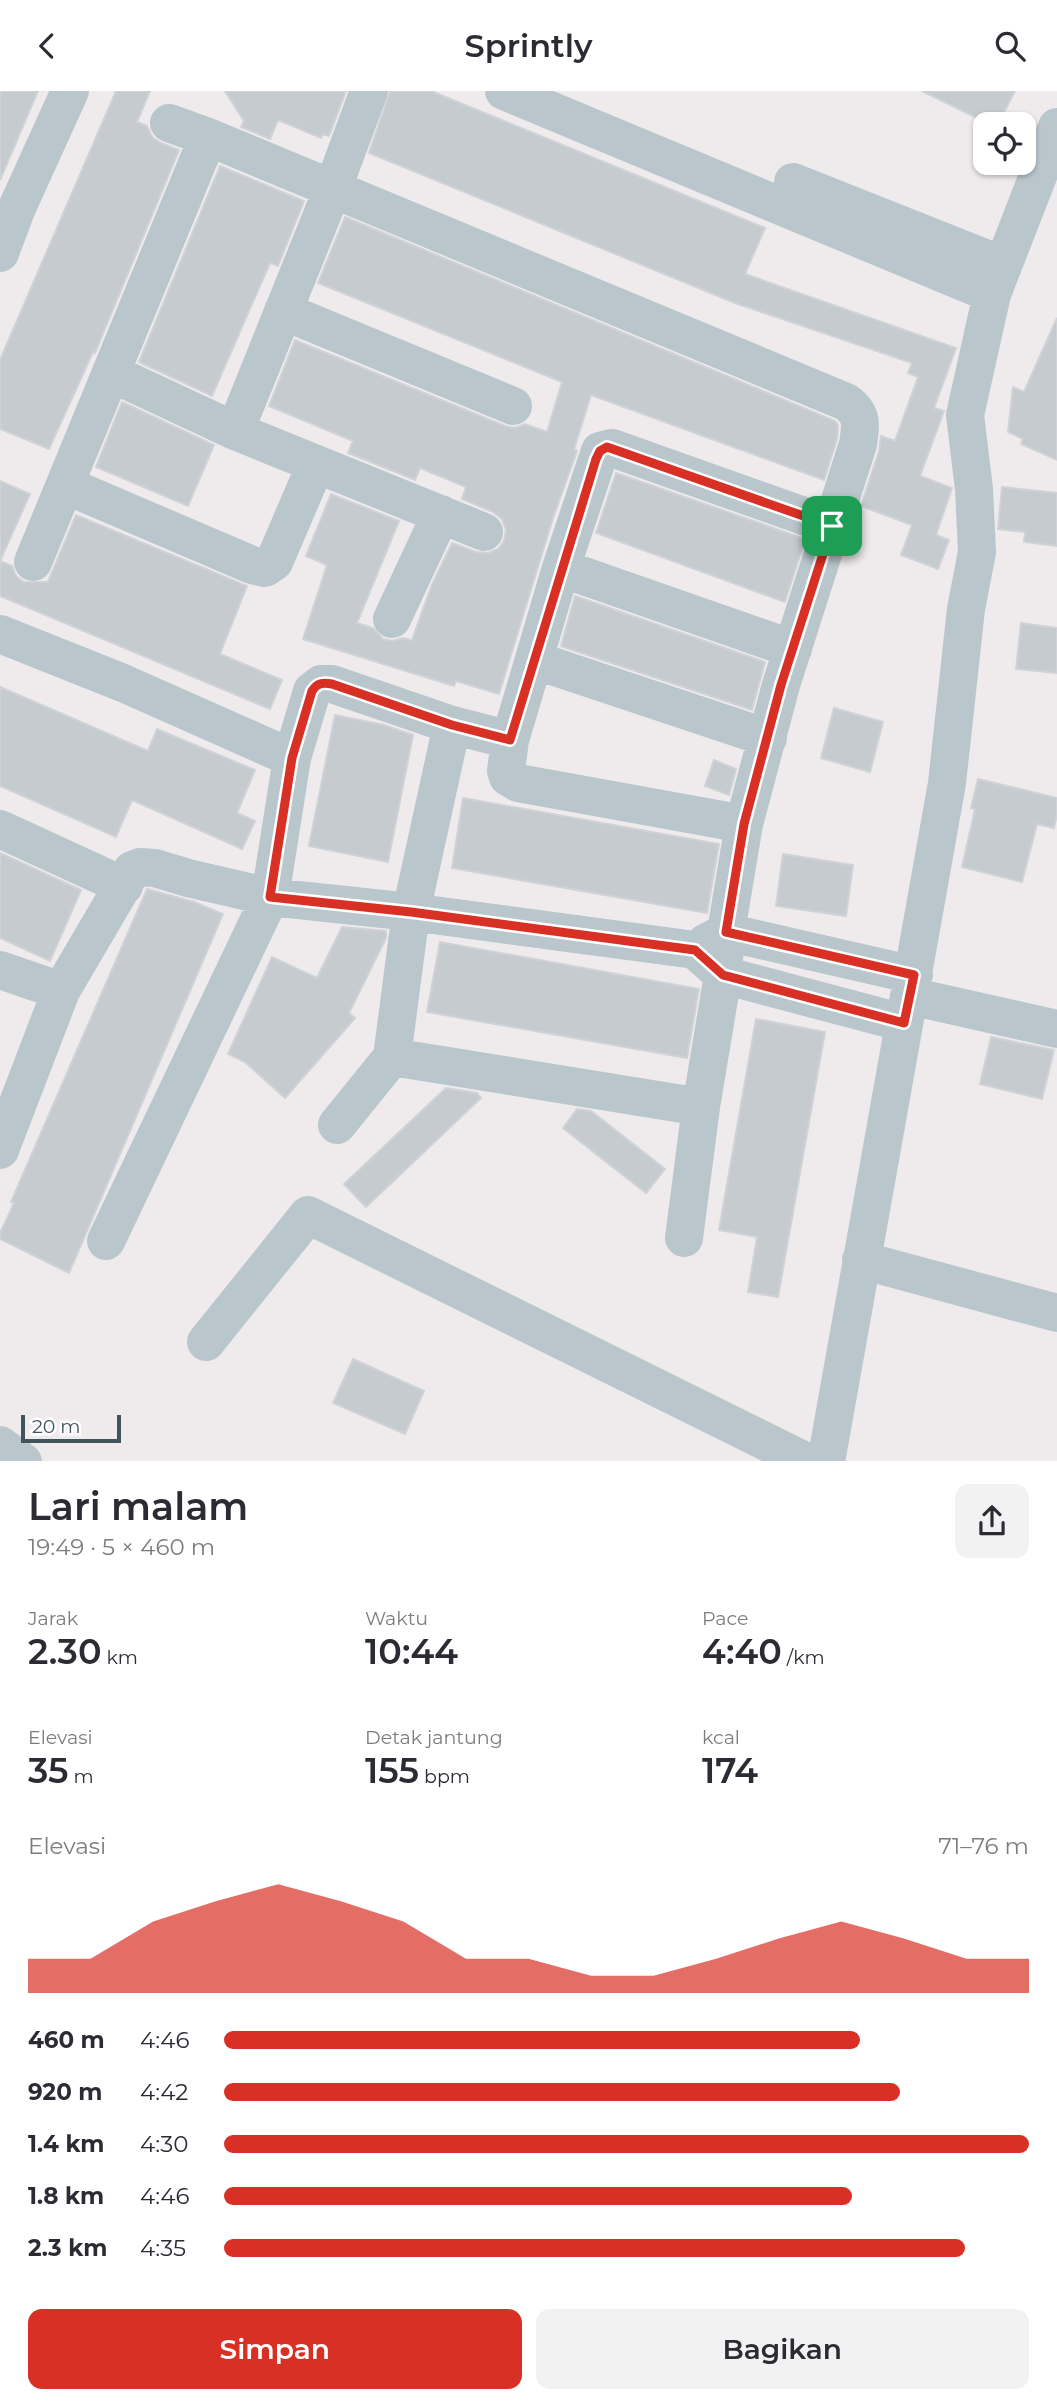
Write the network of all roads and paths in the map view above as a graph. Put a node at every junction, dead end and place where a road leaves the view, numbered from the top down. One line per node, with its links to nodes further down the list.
1 (70, 91): 10 (street)
2 (369, 91): 8 (street)
3 (504, 91): 9 (street)
4 (571, 91): 9 (street)
5 (169, 123): 7 (street)
6 (1057, 127): 12 (street)
7 (208, 137): 8 (street); 14 (street)
8 (333, 188): 13 (street); 20 (street)
9 (781, 191): 12 (street)
10 (8, 207): 11 (street)
11 (0, 253)
12 (997, 279): 41 (street)
13 (283, 311): 15 (street); 16 (street)
14 (111, 373): 16 (street); 18 (street)
15 (513, 406)
16 (235, 431): 17 (street)
17 (316, 464): 18 (street); 19 (street)
18 (65, 485): 22 (street)
19 (441, 514): 21 (street); 24 (street)
20 (832, 526): 23 (street); 26 (street)
21 (484, 532)
22 (33, 562)
23 (561, 568): 26 (street); 27 (street)
24 (392, 619)
25 (0, 633): 31 (street)
26 (793, 649): 29 (street)
27 (534, 660): 29 (street); 30 (street)
28 (452, 725): 30 (street); 31 (street); 36 (street)
29 (768, 738): 32 (street)
30 (510, 740): 32 (street)
31 (292, 758): 35 (street)
32 (744, 824): 37 (street)
33 (0, 829): 34 (street)
34 (124, 886): 35 (street); 40 (street)
35 (270, 897): 36 (street); 48 (street)
36 (411, 912): 37 (street); 43 (street)
37 (710, 941): 39 (street); 41 (street)
38 (0, 970): 40 (street)
39 (723, 975): 41 (street); 44 (street)
40 (61, 991): 46 (street)
41 (909, 998): 42 (street); 49 (street)
42 (1057, 1028)
43 (392, 1057): 44 (street); 45 (street)
44 (701, 1107): 47 (street)
45 (337, 1125)
46 (0, 1150)
47 (684, 1238)
48 (106, 1241)
49 (861, 1260): 50 (street); 55 (street)
50 (1057, 1313)
51 (206, 1342): 54 (street)
52 (0, 1444): 53 (street)
53 (23, 1461)
54 (807, 1461)
55 (826, 1461)

